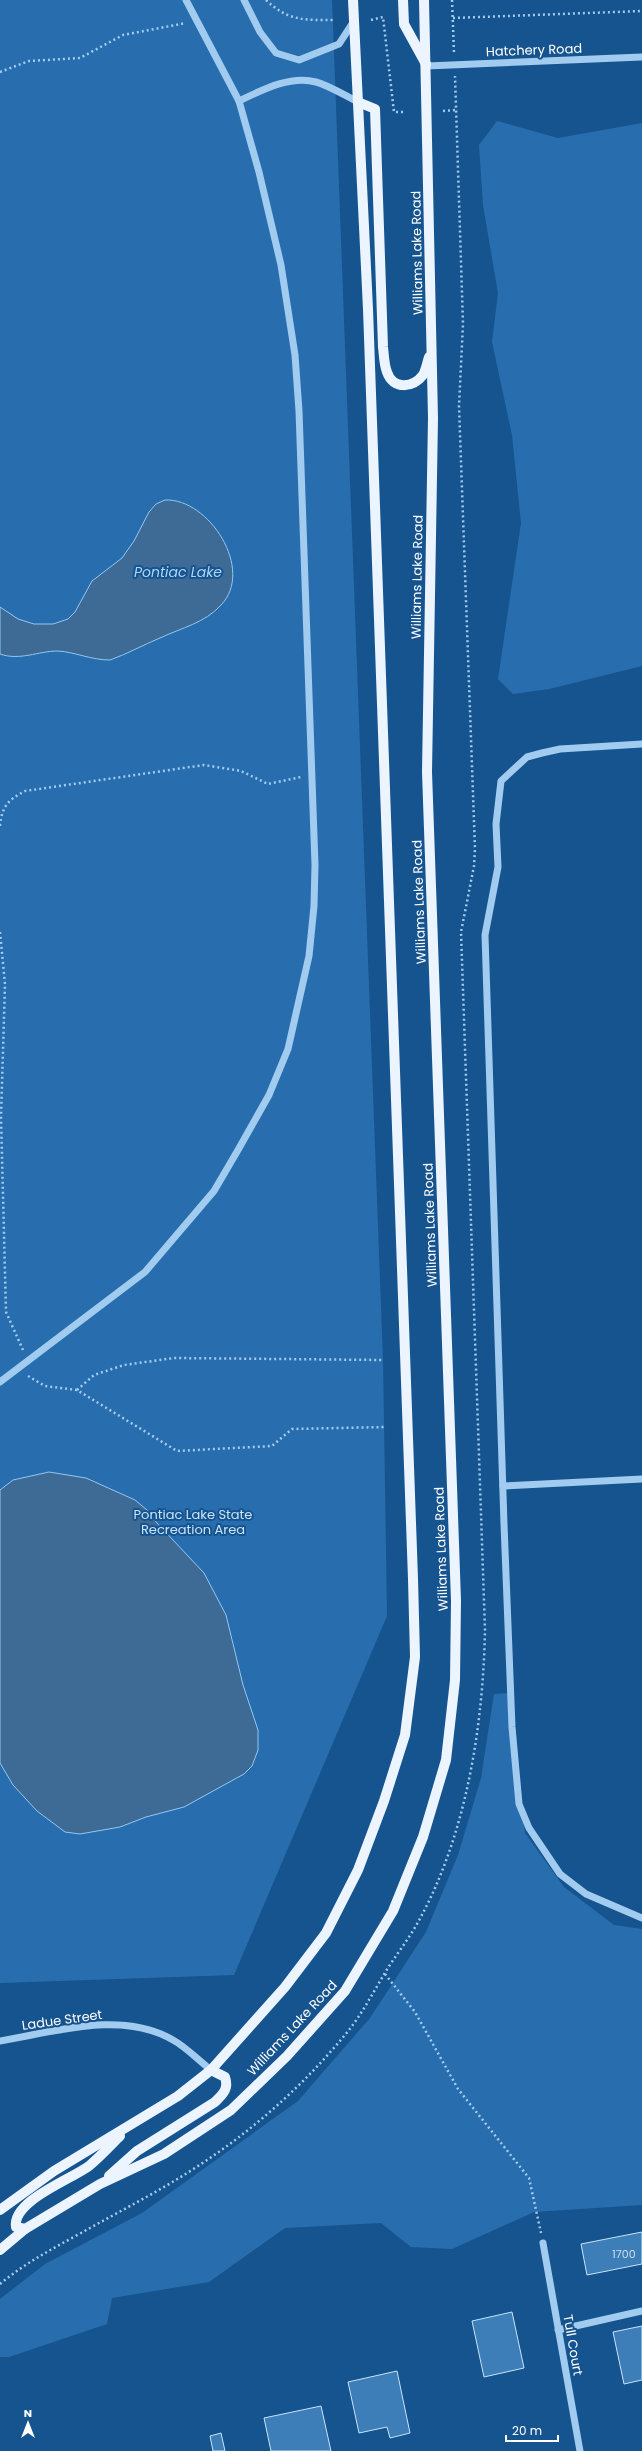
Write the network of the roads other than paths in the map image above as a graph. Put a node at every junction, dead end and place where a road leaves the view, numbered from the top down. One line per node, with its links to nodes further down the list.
1 (186, 0): 9 (street)
2 (244, 0): 6 (street)
3 (353, 0): 6 (main road)
4 (403, 0): 8 (main road)
5 (424, 0): 8 (main road, Williams Lake Road)
6 (354, 21): 10 (main road)
7 (642, 58): 8 (street, Hatchery Road)
8 (427, 66): 11 (main road, Williams Lake Road)
9 (239, 101): 10 (street); 13 (street)
10 (358, 102): 11 (main road); 18 (main road)
11 (432, 350): 20 (main road, Williams Lake Road)
12 (642, 744): 15 (street)
13 (0, 1382)
14 (642, 1479): 15 (street)
15 (503, 1486): 16 (street)
16 (642, 1918)
17 (0, 2041): 18 (street, Ladue Street)
18 (211, 2070): 19 (main road); 20 (main road)
19 (135, 2122): 21 (main road); 22 (main road)
20 (100, 2184): 22 (main road, Williams Lake Road)
21 (0, 2210)
22 (25, 2229): 24 (main road, Williams Lake Road)
23 (543, 2243): 26 (street, Tull Court)
24 (0, 2250)
25 (642, 2311): 26 (street)
26 (558, 2330): 27 (street, Tull Court)
27 (580, 2451)

